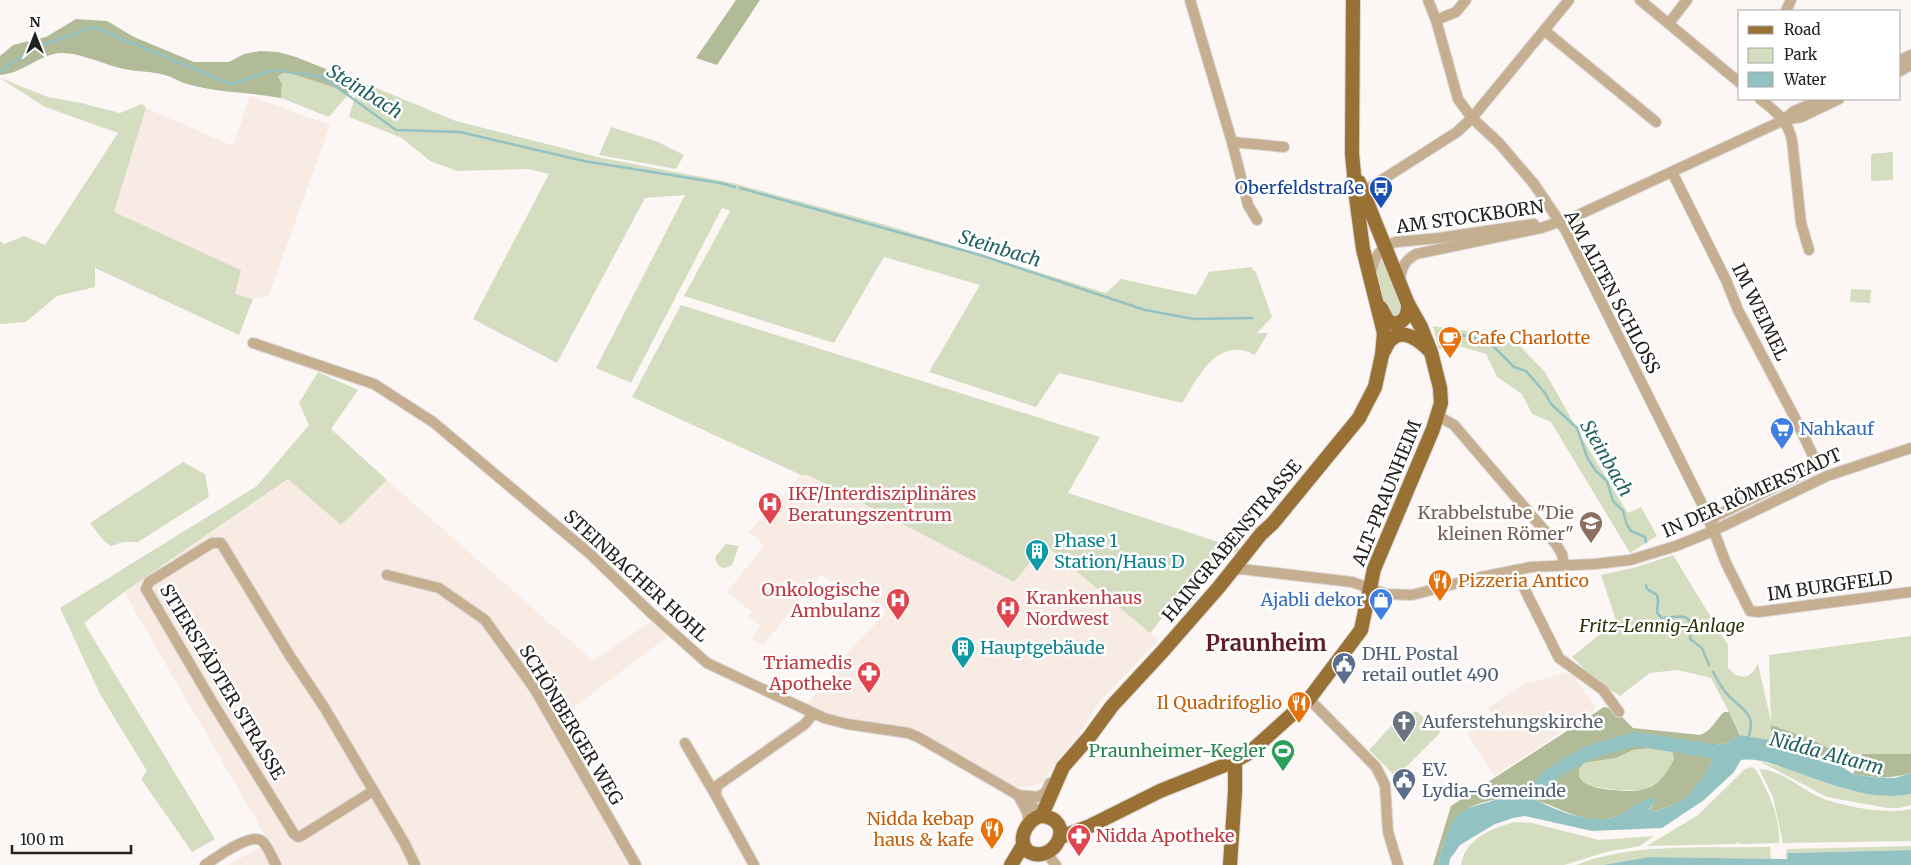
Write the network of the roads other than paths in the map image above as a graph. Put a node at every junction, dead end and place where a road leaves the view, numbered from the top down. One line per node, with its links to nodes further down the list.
1 (1190, 0): 18 (street)
2 (1353, 0): 20 (main road)
3 (1428, 0): 8 (street, AM ALTEN SCHLOSS)
4 (1466, 0): 8 (street)
5 (1569, 0): 10 (street)
6 (1640, 0): 9 (street)
7 (1687, 0): 9 (street)
8 (1436, 20): 15 (street, AM ALTEN SCHLOSS)
9 (1668, 23): 11 (street)
10 (1545, 31): 15 (street); 17 (street)
11 (1738, 78)
12 (1761, 100): 16 (street)
13 (1820, 100): 16 (street)
14 (1837, 100): 16 (street)
15 (1472, 118): 22 (street); 24 (street, AM ALTEN SCHLOSS)
16 (1784, 120): 21 (street); 26 (street)
17 (1656, 122)
18 (1232, 142): 19 (street); 23 (street)
19 (1284, 147)
20 (1353, 168): 22 (main road, ALT-PRAUNHEIM); 27 (main road)
21 (1672, 172): 24 (street); 36 (street, IM WEIMEL)
22 (1363, 192): 25 (main road, ALT-PRAUNHEIM)
23 (1257, 220)
24 (1560, 222): 25 (street, AM STOCKBORN); 28 (street, AM STOCKBORN); 37 (street, AM ALTEN SCHLOSS)
25 (1384, 246): 27 (street, AM STOCKBORN); 28 (main road, ALT-PRAUNHEIM)
26 (1809, 250)
27 (1370, 278): 29 (main road)
28 (1400, 286): 30 (main road, ALT-PRAUNHEIM)
29 (1377, 301): 30 (main road); 33 (main road)
30 (1408, 304): 32 (main road, ALT-PRAUNHEIM)
31 (253, 343): 46 (street, STEINBACHER HOHL)
32 (1431, 352): 33 (main road); 34 (main road, ALT-PRAUNHEIM)
33 (1382, 355): 40 (main road, HAINGRABENSTRASSE)
34 (1438, 416): 38 (street); 42 (main road, ALT-PRAUNHEIM)
35 (1911, 448): 37 (street, IN DER RÖMERSTADT)
36 (1818, 466): 37 (street, IN DER RÖMERSTADT)
37 (1711, 528): 38 (street, IN DER RÖMERSTADT); 43 (street, IM BURGFELD)
38 (1564, 565): 39 (street, IN DER RÖMERSTADT)
39 (1515, 570): 42 (street, IN DER RÖMERSTADT); 45 (street)
40 (1231, 571): 42 (street, IN DER RÖMERSTADT); 49 (main road, HAINGRABENSTRASSE)
41 (387, 575): 60 (street, SCHÖNBERGER WEG)
42 (1370, 588): 44 (main road, ALT-PRAUNHEIM)
43 (1911, 592)
44 (1309, 699): 48 (main road, ALT-PRAUNHEIM); 65 (street)
45 (1618, 712)
46 (813, 714): 51 (street); 52 (street, STEINBACHER HOHL)
47 (685, 743): 51 (street)
48 (1235, 761): 54 (main road, ALT-PRAUNHEIM); 64 (main road)
49 (1063, 767): 52 (street); 53 (main road, HAINGRABENSTRASSE)
50 (373, 791): 50 (street, STIERSTÄDTER STRASSE); 59 (street, STIERSTÄDTER STRASSE)
51 (715, 794): 61 (street)
52 (1022, 796): 53 (street, STEINBACHER HOHL)
53 (1037, 818): 54 (main road); 55 (main road)
54 (1061, 837): 56 (main road)
55 (1023, 845): 56 (main road); 62 (main road)
56 (1048, 859): 63 (main road)
57 (204, 865): 58 (street)
58 (276, 865)
59 (415, 865)
60 (636, 865)
61 (754, 865)
62 (1010, 865)
63 (1018, 865)
64 (1230, 865)
65 (1398, 865)

